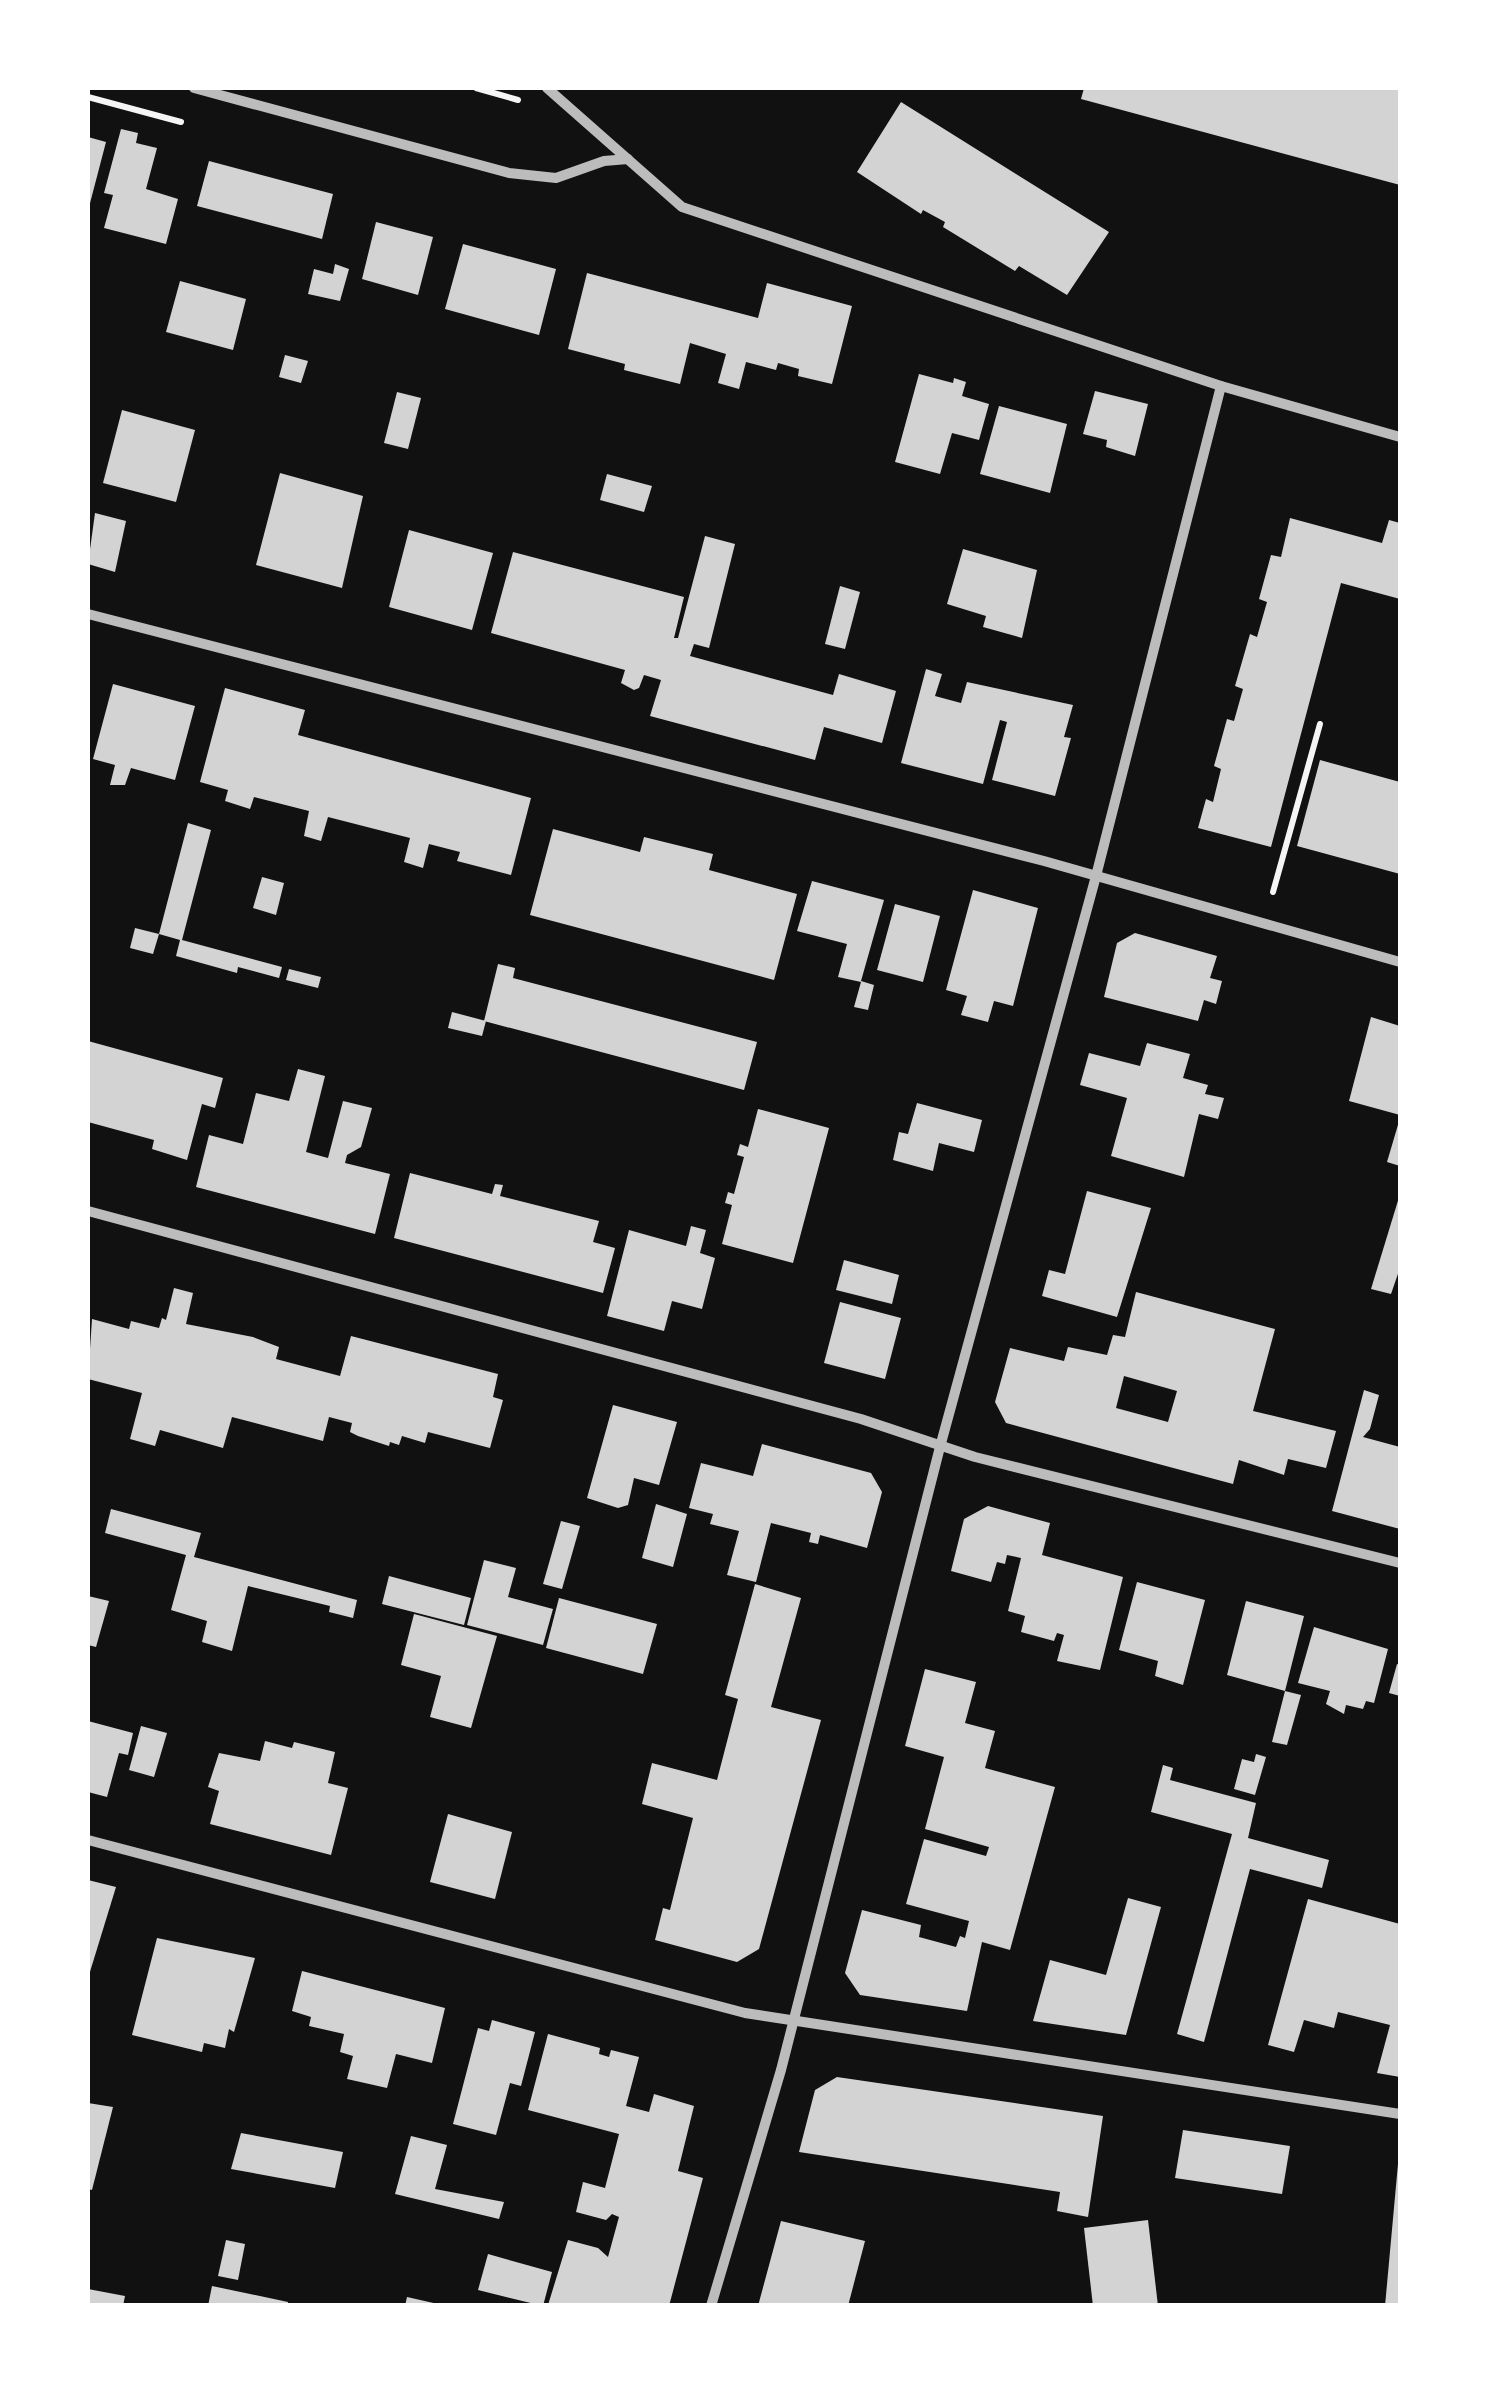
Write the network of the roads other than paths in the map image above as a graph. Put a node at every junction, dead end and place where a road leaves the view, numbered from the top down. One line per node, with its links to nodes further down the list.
1 (194, 88): 3 (street)
2 (547, 88): 3 (street)
3 (628, 159): 4 (street)
4 (1221, 386): 5 (street); 7 (street)
5 (1400, 437)
6 (88, 614): 7 (street)
7 (1096, 876): 8 (street); 10 (street)
8 (1400, 962)
9 (88, 1212): 10 (street)
10 (940, 1447): 11 (street); 13 (street)
11 (1400, 1564)
12 (88, 1840): 13 (street)
13 (792, 2021): 14 (street); 15 (street)
14 (1400, 2114)
15 (711, 2306)

